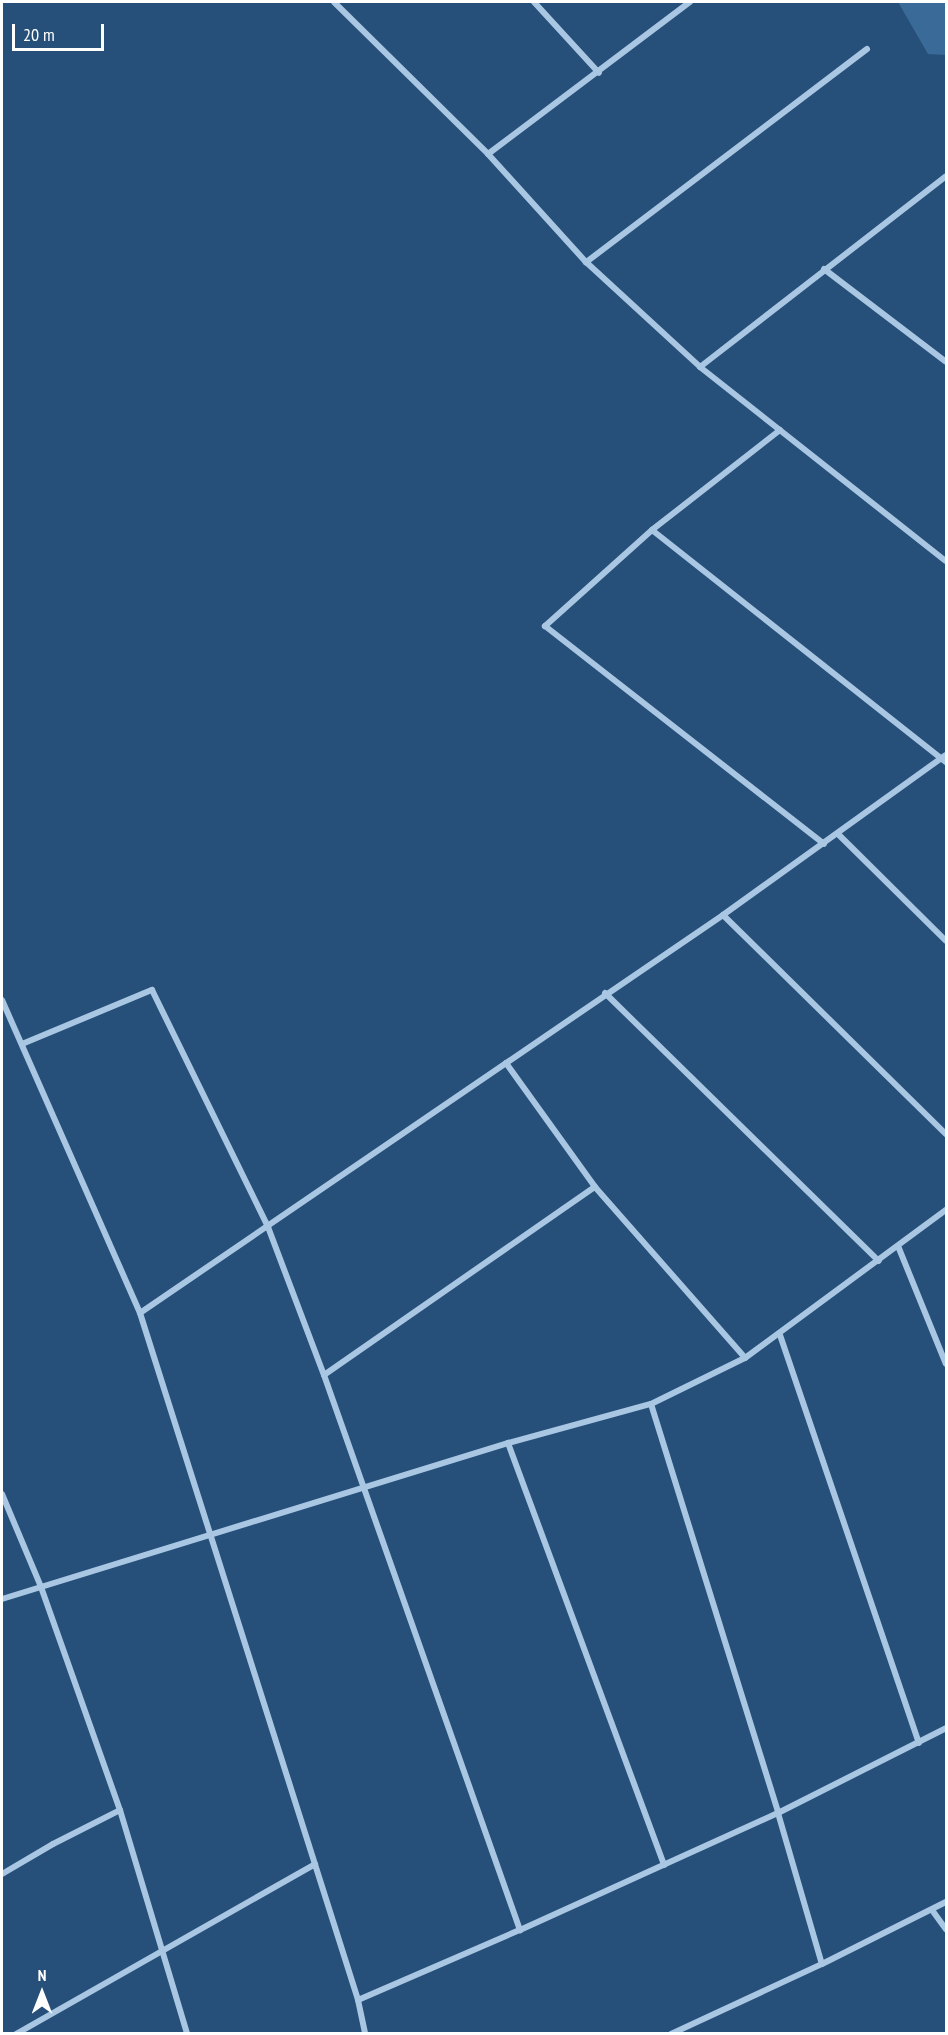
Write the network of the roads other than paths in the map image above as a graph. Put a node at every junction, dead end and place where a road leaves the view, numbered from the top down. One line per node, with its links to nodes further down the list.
1 (334, 2): 6 (street)
2 (534, 2): 5 (street)
3 (690, 2): 5 (street)
4 (867, 49): 8 (street)
5 (598, 73): 6 (street)
6 (488, 154): 8 (street)
7 (946, 176): 9 (street)
8 (586, 262): 11 (street)
9 (824, 270): 10 (street); 11 (street)
10 (946, 362)
11 (700, 367): 12 (street)
12 (780, 430): 13 (street); 14 (street)
13 (652, 530): 15 (street); 17 (street)
14 (946, 561)
15 (945, 758): 16 (street)
16 (838, 834): 17 (street); 19 (street)
17 (824, 844): 18 (street)
18 (723, 915): 20 (street); 24 (street)
19 (946, 941)
20 (605, 993): 23 (street); 29 (street)
21 (2, 1000): 22 (street)
22 (22, 1044): 27 (street); 30 (street)
23 (506, 1062): 25 (street); 27 (street)
24 (946, 1134)
25 (595, 1187): 32 (street); 34 (street)
26 (946, 1209): 28 (street)
27 (268, 1227): 30 (street); 34 (street)
28 (898, 1246): 29 (street); 33 (street)
29 (879, 1261): 31 (street)
30 (140, 1313): 39 (street)
31 (780, 1335): 32 (street); 43 (street)
32 (745, 1358): 35 (street)
33 (946, 1364)
34 (324, 1375): 37 (street)
35 (651, 1404): 36 (street); 45 (street)
36 (508, 1443): 37 (street); 47 (street)
37 (365, 1488): 39 (street); 52 (street)
38 (2, 1494): 40 (street)
39 (211, 1536): 40 (street); 46 (street)
40 (41, 1587): 41 (street); 44 (street)
41 (2, 1599)
42 (946, 1728): 43 (street)
43 (919, 1743): 45 (street)
44 (120, 1810): 48 (street); 53 (street)
45 (778, 1813): 47 (street); 54 (street)
46 (315, 1864): 53 (street); 55 (street)
47 (664, 1865): 52 (street)
48 (2, 1874)
49 (946, 1902): 50 (street)
50 (932, 1910): 51 (street); 54 (street)
51 (946, 1929)
52 (520, 1930): 55 (street)
53 (163, 1951): 56 (street); 57 (street)
54 (822, 1964): 59 (street)
55 (358, 2000): 58 (street)
56 (16, 2034)
57 (187, 2034)
58 (365, 2034)
59 (671, 2034)

